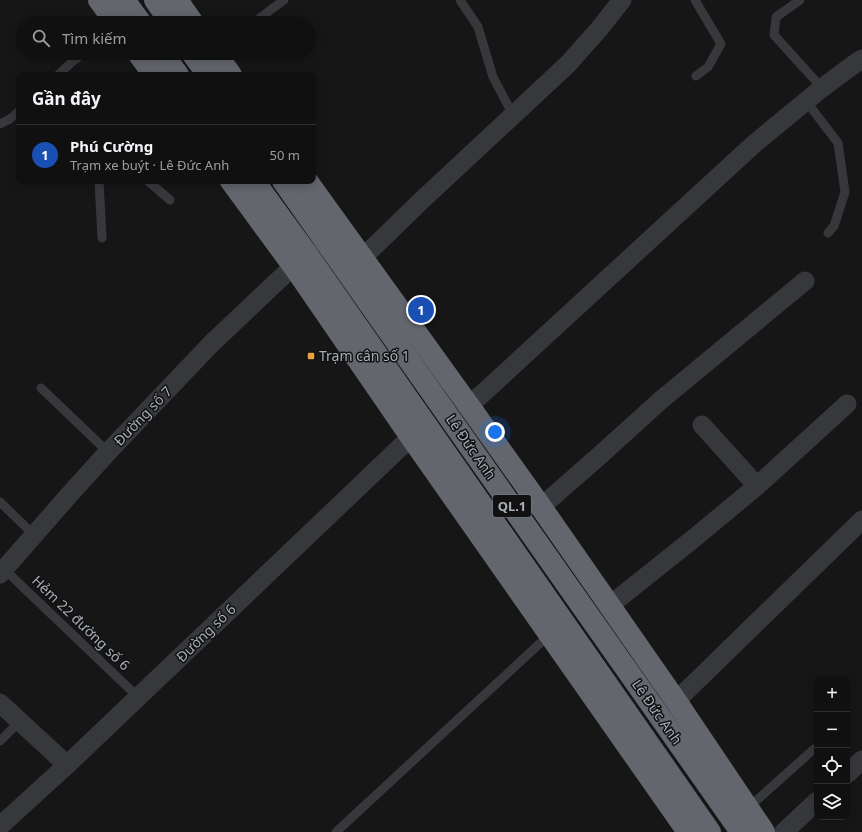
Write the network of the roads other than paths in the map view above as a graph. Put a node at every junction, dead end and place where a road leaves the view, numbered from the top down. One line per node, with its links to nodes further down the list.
1 (99, 0): 10 (highway)
2 (124, 0): 11 (highway)
3 (155, 0): 12 (highway)
4 (177, 0): 13 (highway)
5 (284, 0): 14 (lane)
6 (460, 0): 30 (lane)
7 (622, 0): 30 (street)
8 (695, 0): 26 (lane)
9 (800, 0): 27 (lane)
10 (111, 16)
11 (136, 16)
12 (166, 16)
13 (188, 16)
14 (262, 16)
15 (862, 59): 27 (street)
16 (74, 60): 21 (lane)
17 (143, 60): 22 (highway)
18 (167, 60): 23 (highway)
19 (197, 60): 24 (highway)
20 (220, 60): 25 (highway)
21 (61, 72)
22 (152, 72)
23 (176, 72)
24 (206, 72)
25 (228, 72)
26 (696, 76)
27 (822, 88): 28 (street)
28 (806, 101): 39 (lane); 46 (street)
29 (16, 114): 31 (lane)
30 (513, 115): 42 (street)
31 (0, 124)
32 (99, 184): 40 (lane)
33 (151, 184): 38 (lane)
34 (234, 184): 41 (highway, Lê Đức Anh / QL.1)
35 (256, 184): 41 (highway, Lê Đức Anh / QL.1)
36 (286, 184): 42 (highway, Lê Đức Anh / QL.1)
37 (309, 184): 42 (highway, Lê Đức Anh / QL.1)
38 (170, 200)
39 (828, 233)
40 (102, 238)
41 (300, 260): 48 (highway, Lê Đức Anh / QL.1); 49 (street, Đường số 7); 72 (highway, Lê Đức Anh / QL.1)
42 (355, 266): 46 (highway, Lê Đức Anh / QL.1); 68 (highway, Lê Đức Anh / QL.1)
43 (805, 281): 52 (street)
44 (41, 388): 49 (lane)
45 (848, 404): 50 (street)
46 (469, 406): 52 (highway, Lê Đức Anh / QL.1)
47 (702, 426): 50 (street)
48 (411, 437): 57 (highway, Lê Đức Anh / QL.1); 58 (street, Đường số 6)
49 (108, 452): 54 (street, Đường số 7)
50 (757, 486): 56 (street)
51 (0, 502): 54 (lane)
52 (541, 507): 56 (highway, Lê Đức Anh / QL.1)
53 (862, 520): 59 (street)
54 (34, 535): 55 (street, Đường số 7)
55 (2, 572): 58 (lane, Hẻm 22 đường số 6)
56 (610, 606): 59 (highway, Lê Đức Anh / QL.1)
57 (549, 635): 70 (lane); 71 (highway, Lê Đức Anh / QL.1)
58 (138, 697): 65 (street, Đường số 6)
59 (676, 701): 68 (highway, Lê Đức Anh / QL.1)
60 (0, 702): 61 (street)
61 (20, 721): 62 (lane); 65 (street)
62 (0, 741)
63 (814, 749): 68 (lane)
64 (862, 760): 66 (street)
65 (68, 765): 69 (street, Đường số 6)
66 (850, 771)
67 (814, 804): 74 (street)
68 (741, 818): 73 (highway, Lê Đức Anh / QL.1)
69 (2, 821)
70 (336, 832)
71 (688, 832)
72 (710, 832)
73 (764, 832)
74 (784, 832)

